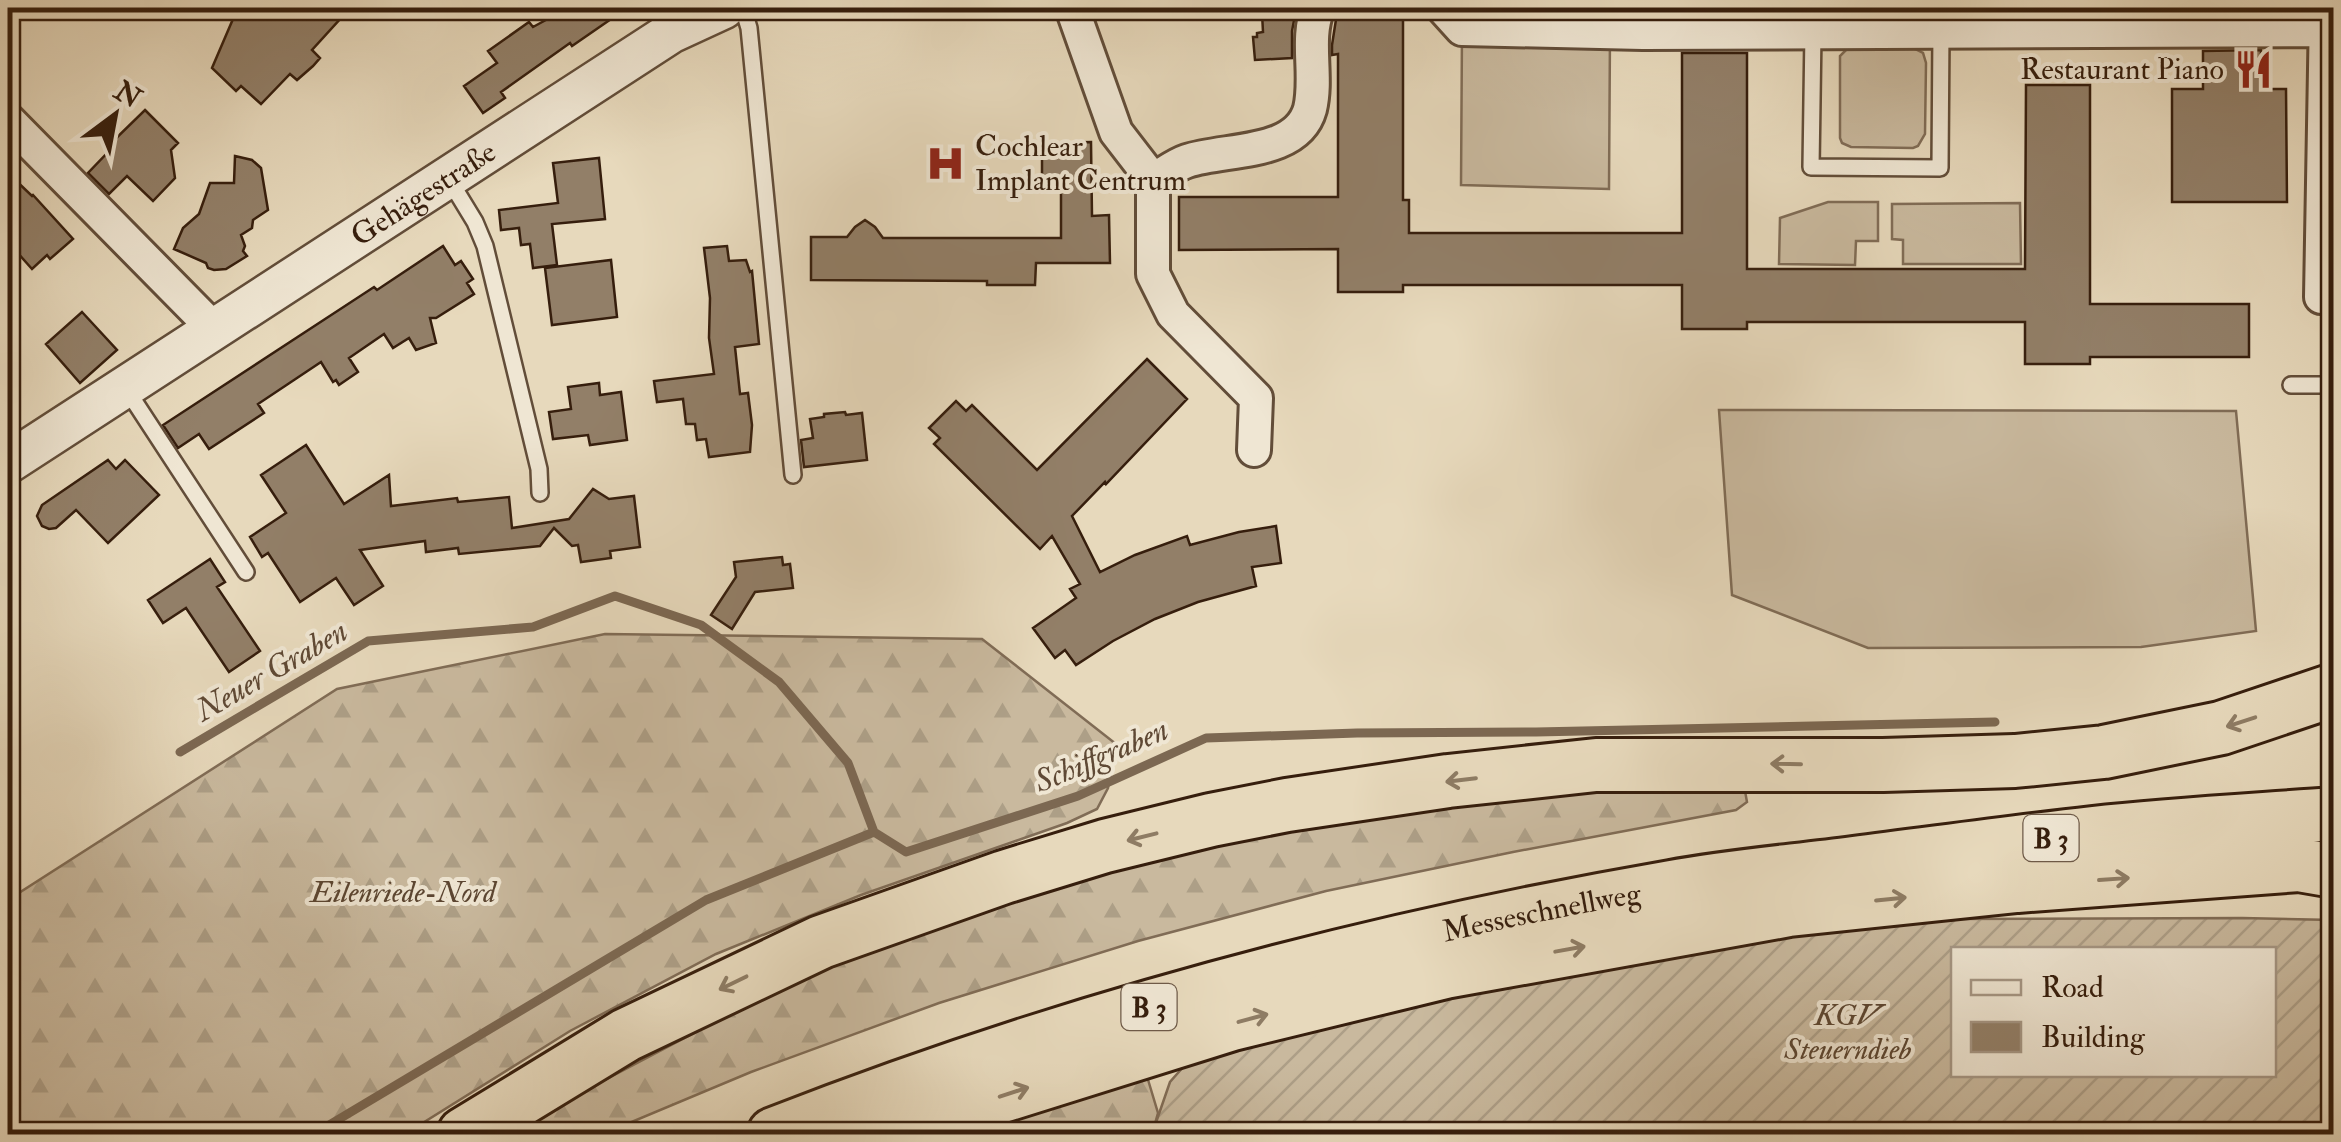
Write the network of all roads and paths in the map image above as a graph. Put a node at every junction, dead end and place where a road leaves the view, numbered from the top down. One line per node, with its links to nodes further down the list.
1 (724, 8): 11 (street, Gehägestraße)
2 (743, 8): 20 (lane)
3 (1072, 8): 12 (street)
4 (1318, 8): 12 (street)
5 (1443, 8): 7 (street)
6 (2326, 19): 8 (street); 13 (street)
7 (1643, 20): 9 (street)
8 (1941, 30): 9 (street); 9 (lane)
9 (1813, 32)
10 (8, 120): 14 (street)
11 (448, 178): 14 (street, Gehägestraße); 21 (lane)
12 (1153, 180): 18 (street)
13 (2327, 297)
14 (214, 330): 17 (street, Gehägestraße)
15 (2290, 385): 16 (lane)
16 (2334, 385)
17 (125, 388): 19 (street, Gehägestraße); 22 (lane)
18 (1254, 450)
19 (8, 463)
20 (793, 475)
21 (540, 494)
22 (246, 572)
23 (2334, 690): 26 (highway, one-way to 26)
24 (2334, 814): 27 (highway, Messeschnellweg / B 3)
25 (2334, 871): 28 (highway, one-way to 25)
26 (464, 1134)
27 (774, 1134)
28 (889, 1134)

